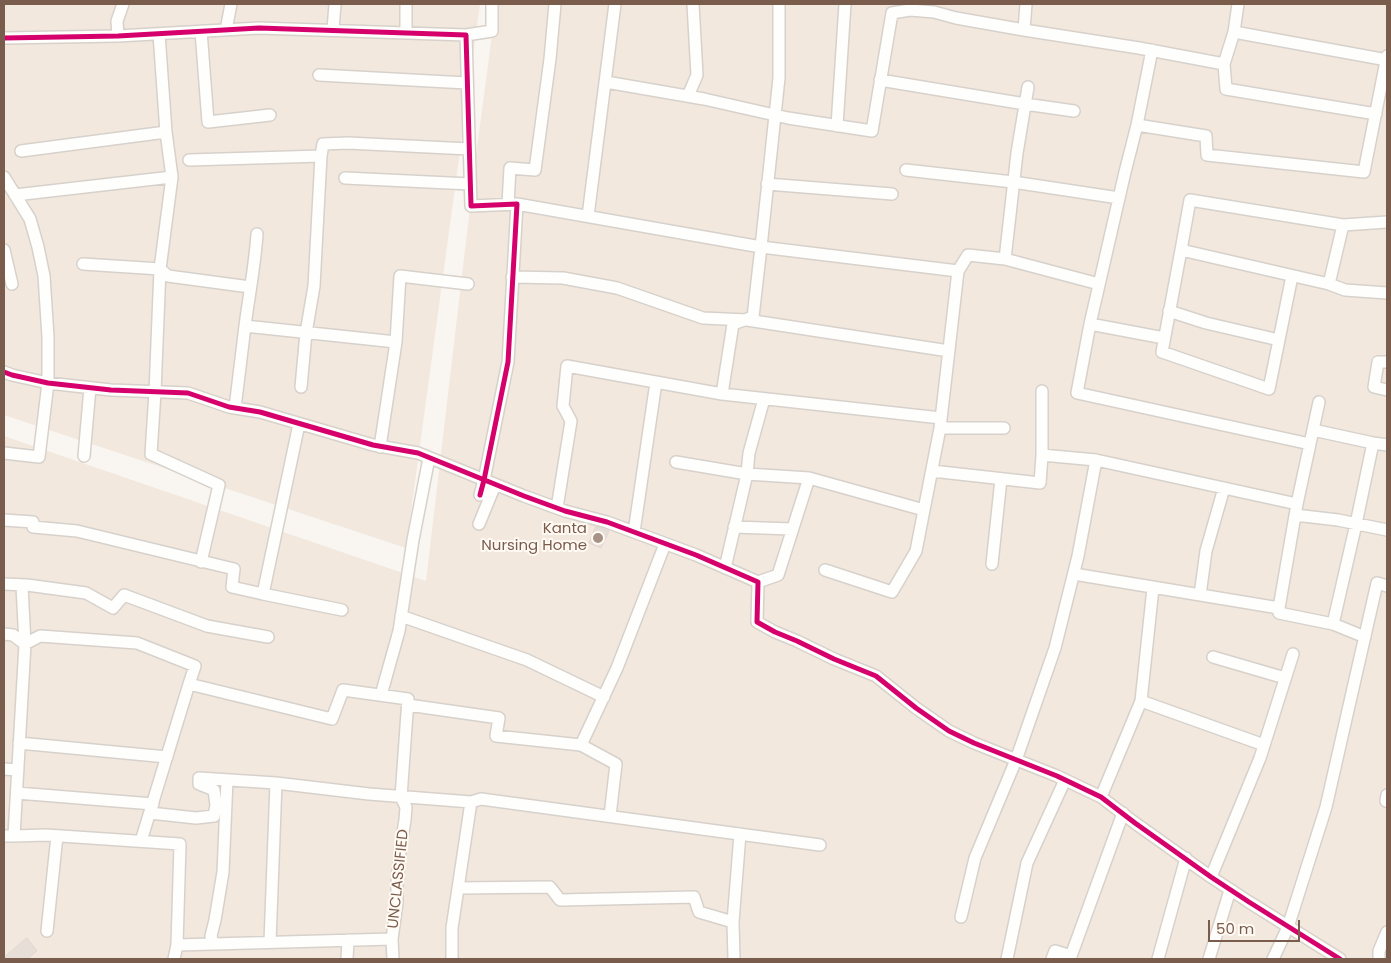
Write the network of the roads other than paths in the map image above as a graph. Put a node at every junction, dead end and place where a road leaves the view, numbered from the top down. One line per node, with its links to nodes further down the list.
1 (123, 4): 21 (street)
2 (231, 4): 13 (street)
3 (335, 4): 14 (street)
4 (406, 4): 18 (street)
5 (492, 4): 20 (street)
6 (555, 4): 54 (street)
7 (615, 4): 28 (street)
8 (694, 4): 31 (street)
9 (779, 4): 36 (street)
10 (845, 4): 38 (street)
11 (1026, 4): 15 (street)
12 (1238, 4): 17 (street)
13 (226, 30): 14 (street); 16 (street)
14 (333, 30): 18 (street)
15 (1024, 30): 23 (street); 27 (street)
16 (201, 31): 19 (street); 35 (street)
17 (1234, 32): 24 (street); 25 (street)
18 (406, 33): 20 (street)
19 (159, 34): 21 (street); 39 (street)
20 (466, 35): 29 (street)
21 (118, 36): 22 (street)
22 (4, 38)
23 (1152, 50): 25 (street); 37 (street)
24 (1387, 58): 34 (street)
25 (1224, 64): 34 (street)
26 (319, 75): 29 (street)
27 (880, 80): 32 (street); 38 (street)
28 (606, 82): 31 (street); 55 (street)
29 (467, 83): 41 (street)
30 (1028, 87): 32 (street)
31 (688, 96): 36 (street)
32 (1025, 104): 33 (street); 48 (street)
33 (1074, 111)
34 (1376, 114): 37 (street)
35 (270, 115)
36 (775, 115): 38 (street); 50 (street)
37 (1137, 125): 53 (street)
38 (837, 126)
39 (166, 132): 40 (street); 46 (street)
40 (21, 150)
41 (469, 150): 42 (street); 49 (street)
42 (322, 156): 43 (street); 78 (street)
43 (189, 160)
44 (906, 170): 48 (street)
45 (4, 177): 52 (street)
46 (172, 177): 52 (street); 64 (street)
47 (345, 178): 49 (street)
48 (1013, 182): 53 (street); 62 (street)
49 (470, 184): 54 (street)
50 (767, 184): 51 (street); 59 (street)
51 (892, 194)
52 (15, 195): 85 (street)
53 (1119, 198): 70 (street)
54 (512, 204): 55 (street); 67 (street)
55 (588, 216): 59 (street)
56 (1387, 222): 57 (street)
57 (1343, 225): 61 (street); 71 (street)
58 (257, 234): 72 (street)
59 (761, 247): 65 (street); 75 (street)
60 (4, 250): 68 (street)
61 (1180, 250): 66 (street); 74 (street)
62 (1004, 260): 65 (street); 70 (street)
63 (84, 264): 64 (street)
64 (160, 269): 72 (street); 91 (street)
65 (958, 271): 82 (street)
66 (1292, 276): 71 (street); 80 (street)
67 (512, 277): 75 (street); 114 (street)
68 (12, 284)
69 (468, 284): 81 (street)
70 (1099, 284): 76 (street)
71 (1328, 284): 73 (street)
72 (250, 287): 77 (street)
73 (1387, 293)
74 (1169, 311): 79 (street); 80 (street)
75 (747, 320): 82 (street); 92 (street)
76 (1090, 324): 79 (street); 100 (street)
77 (245, 326): 78 (street); 95 (street)
78 (306, 333): 81 (street); 86 (street)
79 (1164, 338): 80 (street)
80 (1279, 340)
81 (396, 342): 103 (street)
82 (949, 351): 96 (street)
83 (1387, 362): 89 (street)
84 (4, 372): 85 (street)
85 (48, 383): 87 (street); 104 (street)
86 (301, 387)
87 (90, 388): 91 (street); 106 (street)
88 (655, 389): 126 (street)
89 (1387, 390)
90 (1042, 391): 105 (street)
91 (155, 392): 95 (street); 128 (street)
92 (722, 394): 93 (street); 117 (street)
93 (764, 399): 96 (street); 111 (street)
94 (1319, 402): 99 (street)
95 (236, 408): 97 (street)
96 (940, 423): 98 (street); 110 (street)
97 (299, 424): 103 (street); 138 (street)
98 (1004, 428)
99 (1313, 430): 100 (street); 101 (street)
100 (1310, 444): 119 (street)
101 (1373, 444): 102 (street); 122 (street)
102 (1387, 445)
103 (380, 446): 107 (street)
104 (4, 454)
105 (1042, 455): 108 (street); 113 (street)
106 (84, 456)
107 (429, 458): 114 (street); 142 (street)
108 (1096, 460): 115 (street); 132 (street)
109 (676, 462): 111 (street)
110 (932, 471): 113 (street); 118 (street)
111 (747, 474): 112 (street); 123 (street)
112 (809, 478): 118 (street); 124 (street)
113 (1001, 479): 129 (street)
114 (490, 483): 116 (street); 117 (street); 121 (street)
115 (1224, 488): 119 (street); 139 (street)
116 (480, 495)
117 (557, 508): 126 (street)
118 (924, 510): 131 (street)
119 (1296, 510): 122 (street); 139 (street)
120 (4, 520): 128 (street)
121 (479, 524)
122 (1356, 524): 125 (street); 143 (street)
123 (734, 527): 124 (street); 130 (street)
124 (792, 530): 133 (street)
125 (1387, 530)
126 (634, 532): 127 (street)
127 (665, 544): 130 (street); 153 (street)
128 (201, 562): 138 (street)
129 (992, 564)
130 (725, 568): 133 (street)
131 (825, 570)
132 (1074, 574): 137 (street); 160 (street)
133 (758, 582): 160 (street)
134 (4, 584): 135 (street)
135 (22, 586): 145 (street); 147 (street)
136 (1387, 586): 146 (street)
137 (1154, 588): 139 (street); 154 (street)
138 (263, 594): 140 (street)
139 (1200, 595)
140 (342, 610)
141 (1279, 613): 143 (street)
142 (401, 616): 152 (street); 153 (street)
143 (1333, 624): 146 (street)
144 (4, 634): 147 (street)
145 (268, 637)
146 (1365, 637): 184 (street)
147 (25, 644): 151 (street); 156 (street)
148 (1293, 654): 150 (street)
149 (1214, 657): 150 (street)
150 (1286, 678): 158 (street)
151 (190, 684): 152 (street); 159 (street)
152 (381, 695): 155 (street)
153 (604, 697): 157 (street)
154 (1141, 701): 158 (street); 168 (street)
155 (408, 705): 157 (street); 167 (street)
156 (19, 743): 159 (street); 162 (street)
157 (581, 745): 172 (street)
158 (1264, 745): 179 (street)
159 (167, 756): 170 (street)
160 (1016, 760): 164 (street); 182 (street)
161 (4, 769): 162 (street)
162 (18, 770): 166 (street)
163 (227, 780): 165 (street); 170 (street); 190 (street)
164 (1066, 780): 168 (street); 197 (street)
165 (276, 783): 167 (street); 189 (street)
166 (17, 793): 170 (street); 174 (street)
167 (401, 797): 169 (street); 187 (street, UNCLASSIFIED)
168 (1101, 797): 171 (street)
169 (471, 802): 172 (street); 180 (street)
170 (151, 809): 176 (street)
171 (1122, 814): 178 (street); 198 (street)
172 (610, 816): 173 (street)
173 (740, 834): 177 (street); 183 (street)
174 (9, 836): 175 (street)
175 (57, 836): 176 (street); 185 (street)
176 (141, 841): 191 (street)
177 (820, 845)
178 (1186, 858): 179 (street); 199 (street)
179 (1211, 877): 181 (street)
180 (458, 888): 183 (street); 195 (street)
181 (1230, 890): 184 (street); 200 (street)
182 (961, 917)
183 (733, 922): 196 (street)
184 (1288, 926): 201 (street); 202 (street)
185 (47, 931)
186 (1387, 932): 203 (street)
187 (392, 939): 188 (street); 194 (street, UNCLASSIFIED)
188 (348, 940): 189 (street); 193 (street)
189 (270, 942): 190 (street)
190 (212, 944): 191 (street)
191 (177, 945): 192 (street)
192 (174, 959)
193 (347, 959)
194 (393, 959)
195 (452, 959)
196 (734, 959)
197 (1006, 959)
198 (1052, 959)
199 (1158, 959)
200 (1208, 959)
201 (1273, 959)
202 (1340, 959)
203 (1379, 959)

